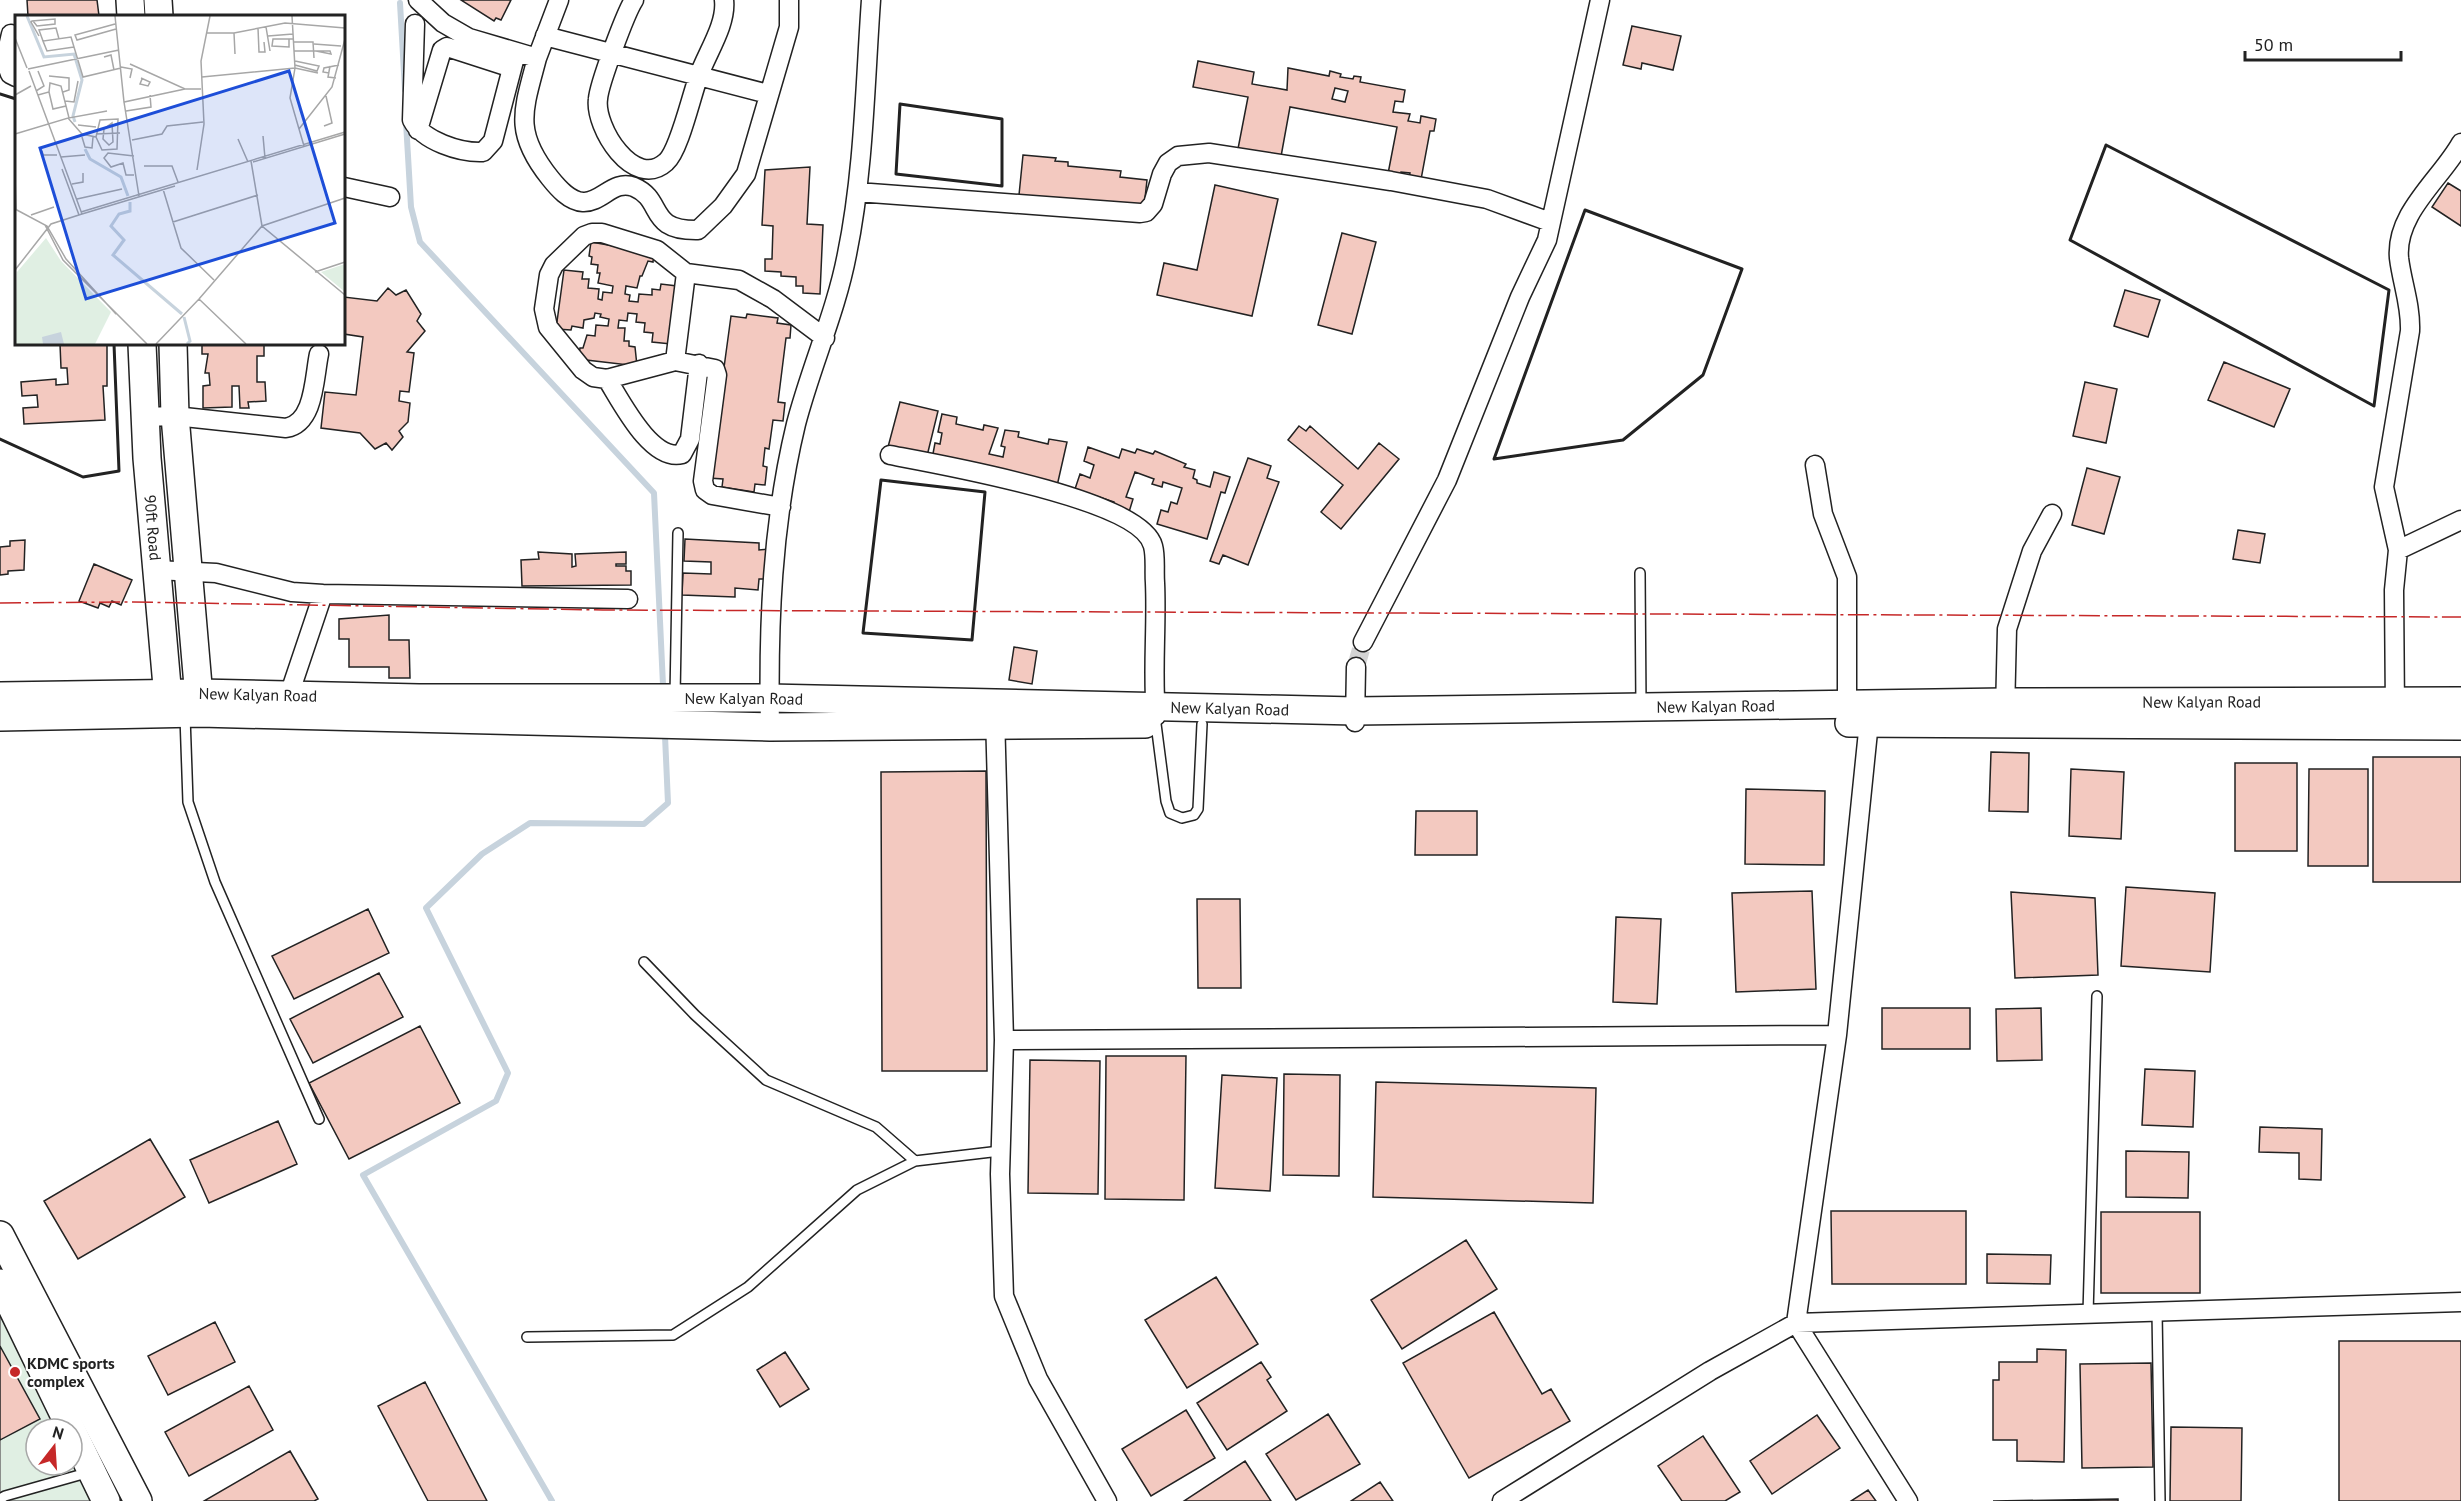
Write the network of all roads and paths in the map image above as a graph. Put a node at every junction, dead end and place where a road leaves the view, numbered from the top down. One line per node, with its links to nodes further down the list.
1 (130, 0): 10 (street)
2 (158, 0): 11 (street)
3 (418, 0): 17 (street)
4 (559, 0): 14 (street)
5 (634, 0): 15 (street)
6 (724, 0): 18 (street)
7 (789, 0): 20 (street)
8 (871, 0): 26 (street)
9 (1600, 0): 28 (street)
10 (131, 15)
11 (159, 15)
12 (414, 24): 21 (street)
13 (10, 34): 19 (street)
14 (545, 36): 15 (street); 16 (street)
15 (612, 54): 18 (street); 23 (street)
16 (537, 58): 17 (street); 24 (street)
17 (514, 61): 21 (street); 21 (street)
18 (699, 76): 20 (street); 23 (street)
19 (15, 77)
20 (768, 94): 24 (street)
21 (418, 130)
22 (2461, 143): 45 (street)
23 (638, 168): 24 (street)
24 (632, 186)
25 (345, 187): 27 (street)
26 (857, 192): 28 (street); 30 (street)
27 (390, 196)
28 (1550, 222): 51 (street)
29 (686, 273): 30 (street); 34 (street); 36 (street)
30 (825, 338): 41 (street)
31 (142, 345): 38 (street, 90ft Road)
32 (173, 345): 37 (street, 90ft Road)
33 (319, 354): 37 (street)
34 (675, 361): 35 (street); 36 (street)
35 (699, 364): 36 (street); 41 (street)
36 (607, 379)
37 (175, 416): 38 (street); 47 (street, 90ft Road)
38 (144, 417): 46 (street, 90ft Road)
39 (890, 454): 64 (street)
40 (1815, 465): 62 (street)
41 (781, 507): 56 (street)
42 (2052, 514): 61 (street)
43 (2461, 520): 45 (street)
44 (678, 533): 55 (lane)
45 (2398, 550): 63 (street)
46 (156, 570): 47 (street); 58 (street, 90ft Road)
47 (187, 570): 49 (street); 58 (street, 90ft Road)
48 (1640, 573): 66 (lane)
49 (323, 594): 50 (street); 53 (street)
50 (628, 599)
51 (1363, 642)
52 (1356, 667): 67 (street)
53 (289, 694): 58 (street, New Kalyan Road); 59 (street, New Kalyan Road)
54 (0, 696): 58 (street, New Kalyan Road)
55 (675, 697): 56 (street, New Kalyan Road); 59 (street, New Kalyan Road)
56 (769, 698): 60 (street, New Kalyan Road); 70 (street)
57 (2461, 701): 63 (street)
58 (185, 705): 59 (street, New Kalyan Road); 65 (street, New Kalyan Road); 75 (lane)
59 (419, 709): 70 (street, New Kalyan Road)
60 (995, 713): 64 (street, New Kalyan Road); 70 (street, New Kalyan Road); 74 (street)
61 (2005, 713): 62 (street, New Kalyan Road); 63 (street, New Kalyan Road)
62 (1858, 714): 66 (street, New Kalyan Road); 73 (street)
63 (2395, 714): 69 (street)
64 (1156, 715): 67 (street, New Kalyan Road); 68 (street, New Kalyan Road); 68 (lane)
65 (0, 717)
66 (1642, 717): 67 (street, New Kalyan Road)
67 (1355, 718): 68 (street, New Kalyan Road)
68 (1202, 724)
69 (2461, 726)
70 (770, 727)
71 (644, 962): 77 (lane)
72 (2097, 996): 82 (lane)
73 (1837, 1035): 74 (street); 83 (street)
74 (1004, 1040): 76 (street)
75 (319, 1119)
76 (1000, 1151): 77 (lane); 91 (street)
77 (915, 1161): 84 (lane)
78 (0, 1235): 87 (street)
79 (0, 1284): 85 (street)
80 (2461, 1302): 81 (street)
81 (2157, 1311): 82 (street); 94 (lane)
82 (2088, 1314): 83 (street)
83 (1796, 1323): 92 (street); 93 (street)
84 (527, 1337)
85 (66, 1417)
86 (84, 1443): 87 (street)
87 (105, 1467): 88 (lane); 89 (street); 90 (street)
88 (0, 1499)
89 (106, 1501)
90 (138, 1501)
91 (1107, 1501)
92 (1502, 1501)
93 (1908, 1501)
94 (2160, 1501)

